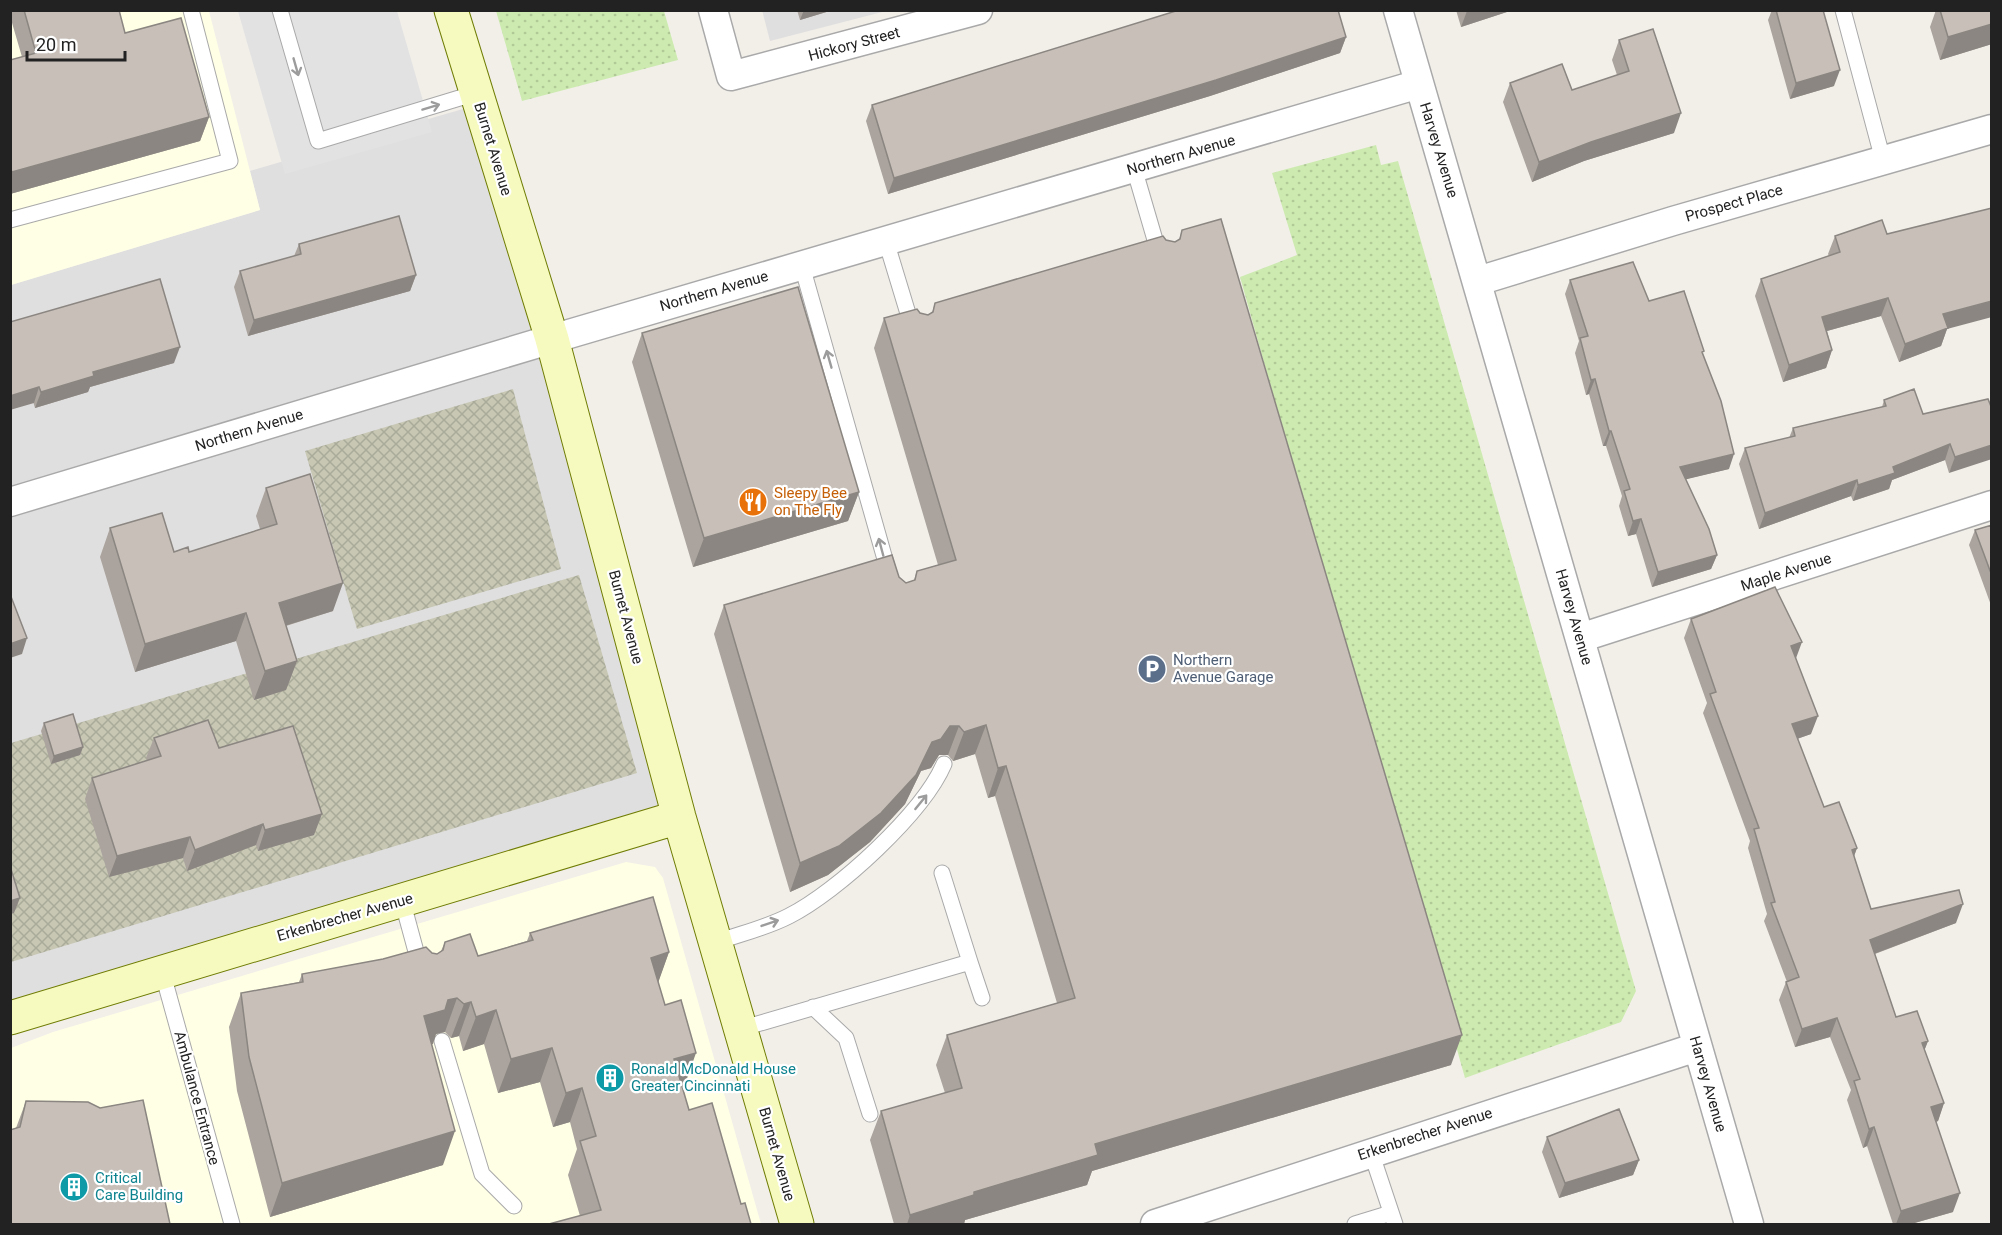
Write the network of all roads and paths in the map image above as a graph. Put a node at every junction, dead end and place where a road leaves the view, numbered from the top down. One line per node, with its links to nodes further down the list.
1 (191, 10): 13 (lane)
2 (280, 10): 9 (lane, one-way to 9)
3 (451, 10): 9 (street, Burnet Avenue)
4 (713, 10): 5 (street, Hickory Street)
5 (978, 10)
6 (1398, 10): 8 (street, Harvey Avenue)
7 (1843, 10): 11 (lane)
8 (1419, 84): 12 (street, Northern Avenue); 17 (street, Harvey Avenue)
9 (476, 93): 19 (street, Burnet Avenue)
10 (1992, 129): 11 (street, Prospect Place)
11 (1883, 160): 17 (street, Prospect Place)
12 (1134, 168): 14 (street, Northern Avenue); 15 (lane)
13 (10, 220)
14 (886, 241): 16 (street, Northern Avenue); 18 (lane)
15 (1161, 262)
16 (802, 266): 19 (street, Northern Avenue); 22 (lane, one-way to 16)
17 (1478, 281): 23 (street, Harvey Avenue)
18 (915, 335)
19 (552, 339): 20 (street, Northern Avenue); 25 (street, Burnet Avenue)
20 (10, 502)
21 (1992, 505): 23 (street, Maple Avenue)
22 (894, 591)
23 (1580, 638): 37 (street, Harvey Avenue)
24 (944, 764): 28 (lane, one-way to 24)
25 (679, 817): 27 (street, Erkenbrecher Avenue); 28 (street, Burnet Avenue)
26 (942, 873): 29 (lane)
27 (402, 900): 30 (street, Erkenbrecher Avenue); 31 (lane)
28 (715, 942): 35 (street, Burnet Avenue)
29 (970, 962): 32 (lane); 33 (lane)
30 (162, 971): 34 (street, Erkenbrecher Avenue); 42 (lane, Ambulance Entrance)
31 (423, 978)
32 (982, 998)
33 (813, 1007): 35 (lane); 38 (lane)
34 (10, 1018)
35 (740, 1029): 43 (street, Burnet Avenue)
36 (442, 1041): 40 (lane)
37 (1697, 1047): 39 (street, Erkenbrecher Avenue); 46 (street, Harvey Avenue)
38 (870, 1114)
39 (1371, 1152): 41 (lane); 44 (street, Erkenbrecher Avenue)
40 (514, 1206)
41 (1393, 1219): 45 (lane)
42 (232, 1224)
43 (797, 1224)
44 (1155, 1224)
45 (1355, 1224)
46 (1749, 1224)

